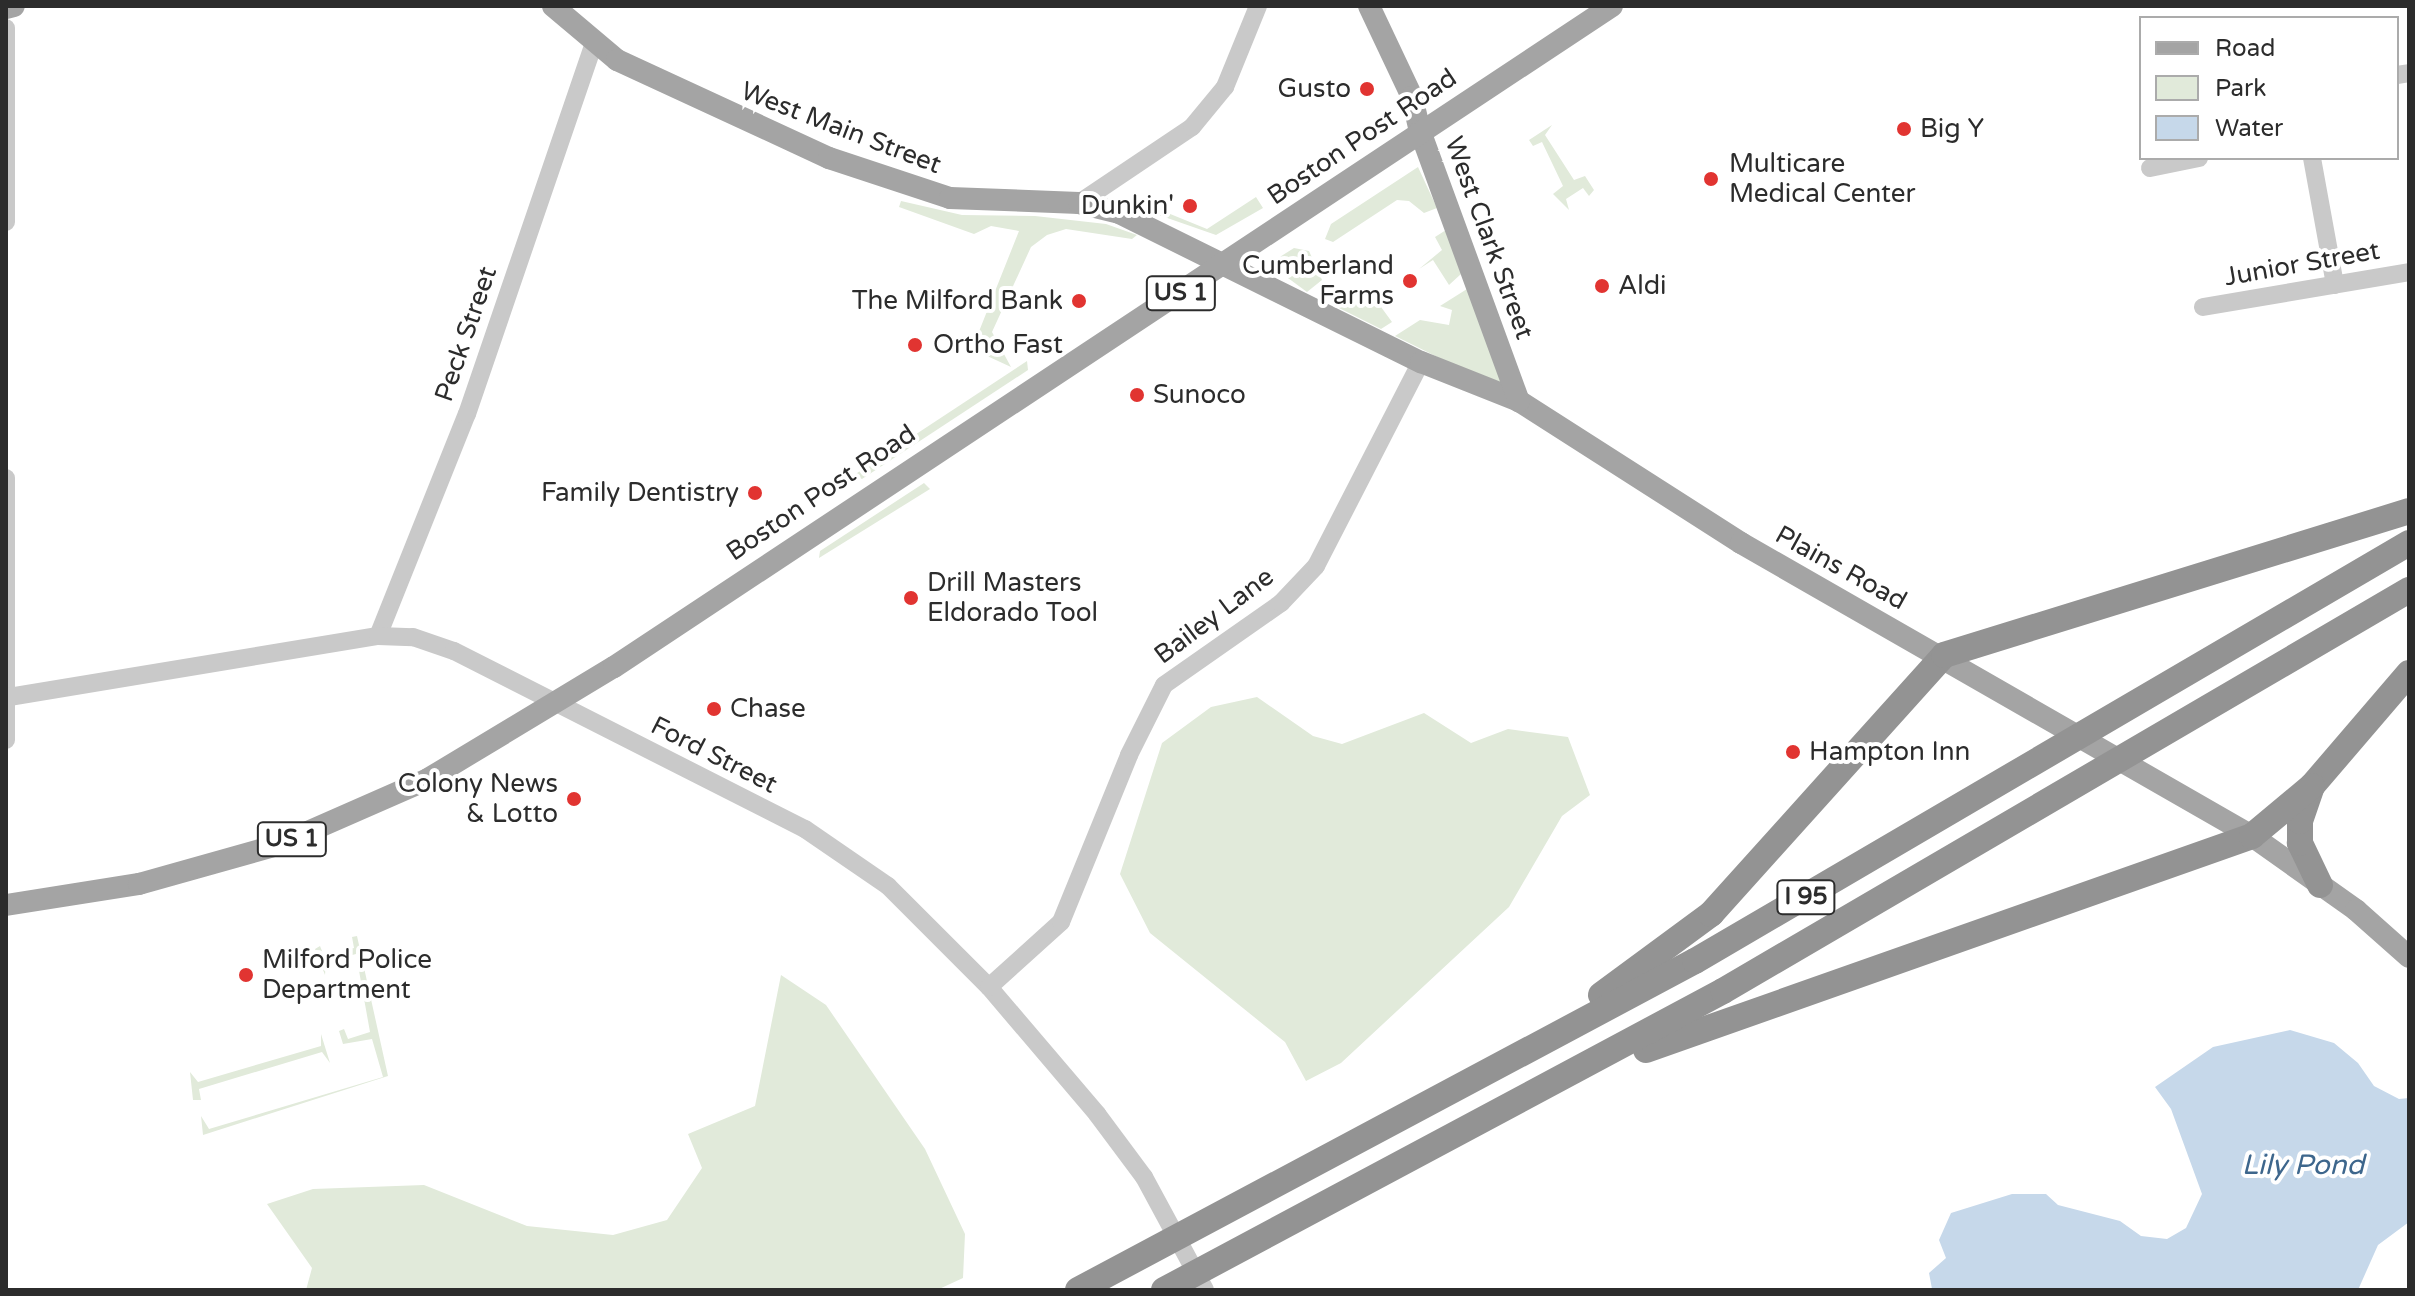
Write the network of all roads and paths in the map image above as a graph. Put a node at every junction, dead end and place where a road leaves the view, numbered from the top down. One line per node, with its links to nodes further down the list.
1 (14, 6): 6 (main road)
2 (553, 6): 8 (main road, West Main Street)
3 (1258, 6): 13 (street)
4 (1369, 6): 9 (main road, West Clark Street)
5 (1612, 6): 9 (main road, Boston Post Road / US 1)
6 (6, 8)
7 (6, 28): 14 (street)
8 (593, 45): 13 (main road, West Main Street); 25 (street, Peck Street)
9 (1420, 131): 15 (main road, Boston Post Road / US 1); 20 (main road, West Clark Street)
10 (2189, 160): 12 (street)
11 (2312, 160): 17 (street)
12 (2150, 168)
13 (1079, 203): 15 (main road, West Main Street)
14 (6, 222)
15 (1226, 263): 19 (main road, Plains Road); 29 (main road, Boston Post Road / US 1)
16 (2409, 272): 17 (street, Junior Street)
17 (2335, 285): 18 (street, Junior Street)
18 (2203, 307)
19 (1421, 362): 20 (main road, Plains Road); 36 (street, Bailey Lane)
20 (1519, 401): 26 (main road, Plains Road)
21 (6, 478): 28 (street)
22 (2409, 511): 26 (highway)
23 (2409, 543): 37 (highway, I 95)
24 (2409, 590): 38 (highway, I 95)
25 (378, 636): 28 (street, Ford Street); 29 (street, Ford Street)
26 (1944, 655): 32 (main road, Plains Road); 37 (highway)
27 (2409, 673): 31 (highway)
28 (9, 697): 30 (street)
29 (553, 704): 34 (main road, Boston Post Road / US 1); 36 (street, Ford Street)
30 (6, 740)
31 (2312, 786): 32 (highway); 33 (highway)
32 (2252, 836): 33 (main road, Plains Road); 38 (highway)
33 (2320, 885): 35 (main road, Plains Road)
34 (6, 905)
35 (2409, 957)
36 (989, 987): 39 (street, Ford Street)
37 (1476, 1079): 40 (highway, I 95)
38 (1506, 1109): 39 (highway, I 95)
39 (1190, 1281)
40 (1078, 1290)

